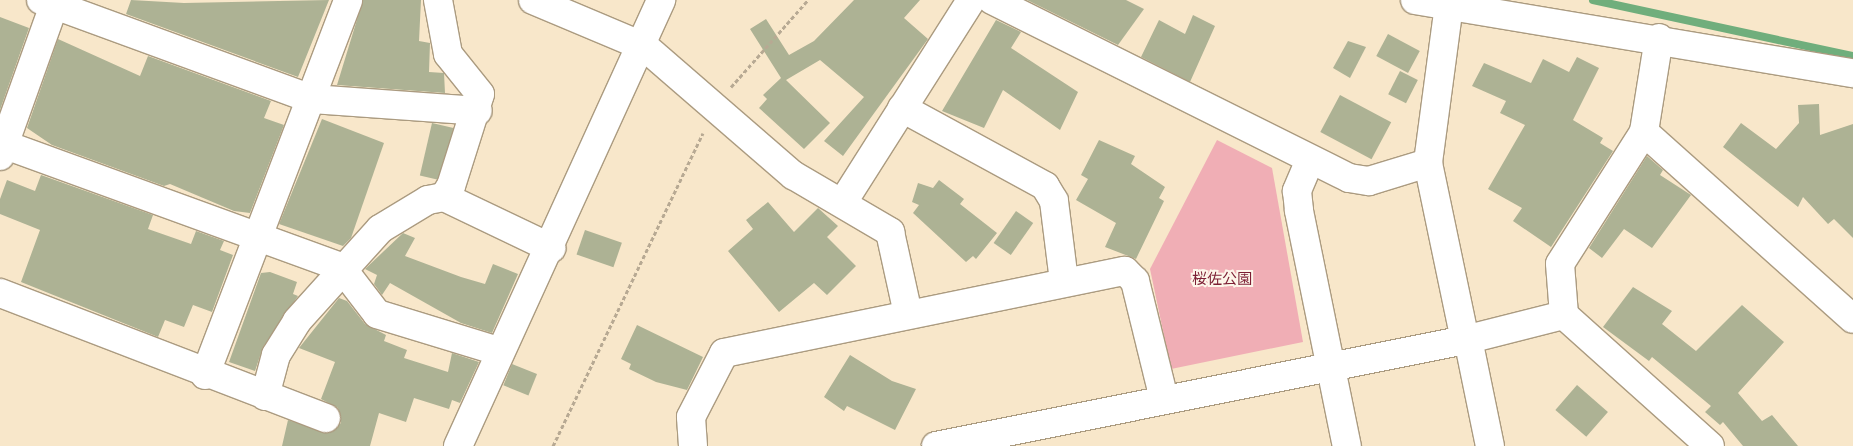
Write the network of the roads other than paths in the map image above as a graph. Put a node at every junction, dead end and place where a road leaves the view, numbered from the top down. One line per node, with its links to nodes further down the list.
1 (348, 0): 13 (street)
2 (438, 0): 15 (street)
3 (533, 0): 11 (street)
4 (661, 0): 11 (street)
5 (971, 0): 14 (street)
6 (992, 0): 18 (street)
7 (1415, 0): 9 (street)
8 (51, 2): 13 (street); 17 (street)
9 (1449, 5): 10 (street); 19 (street)
10 (1659, 38): 12 (street); 16 (street)
11 (640, 45): 21 (street); 23 (street)
12 (1853, 73)
13 (312, 99): 15 (street); 22 (street)
14 (902, 108): 21 (street); 25 (street)
15 (478, 111): 20 (street)
16 (1644, 132): 28 (street); 29 (street)
17 (2, 147): 22 (street)
18 (1310, 160): 19 (street); 32 (street)
19 (1428, 163): 30 (street)
20 (444, 196): 23 (street); 24 (street)
21 (844, 202): 27 (street)
22 (260, 239): 24 (street); 33 (street)
23 (550, 248): 31 (street)
24 (344, 271): 31 (street); 34 (street)
25 (1064, 281): 27 (street); 35 (street)
26 (0, 293): 33 (street)
27 (908, 314): 38 (street)
28 (1564, 315): 30 (street); 42 (street)
29 (1853, 319)
30 (1467, 340): 32 (street); 41 (street)
31 (498, 351): 37 (street)
32 (1329, 366): 35 (street); 40 (street)
33 (206, 375): 34 (street)
34 (265, 396): 36 (street)
35 (1164, 399): 39 (street)
36 (326, 418)
37 (458, 446)
38 (693, 446)
39 (936, 446)
40 (1347, 446)
41 (1490, 446)
42 (1710, 446)

